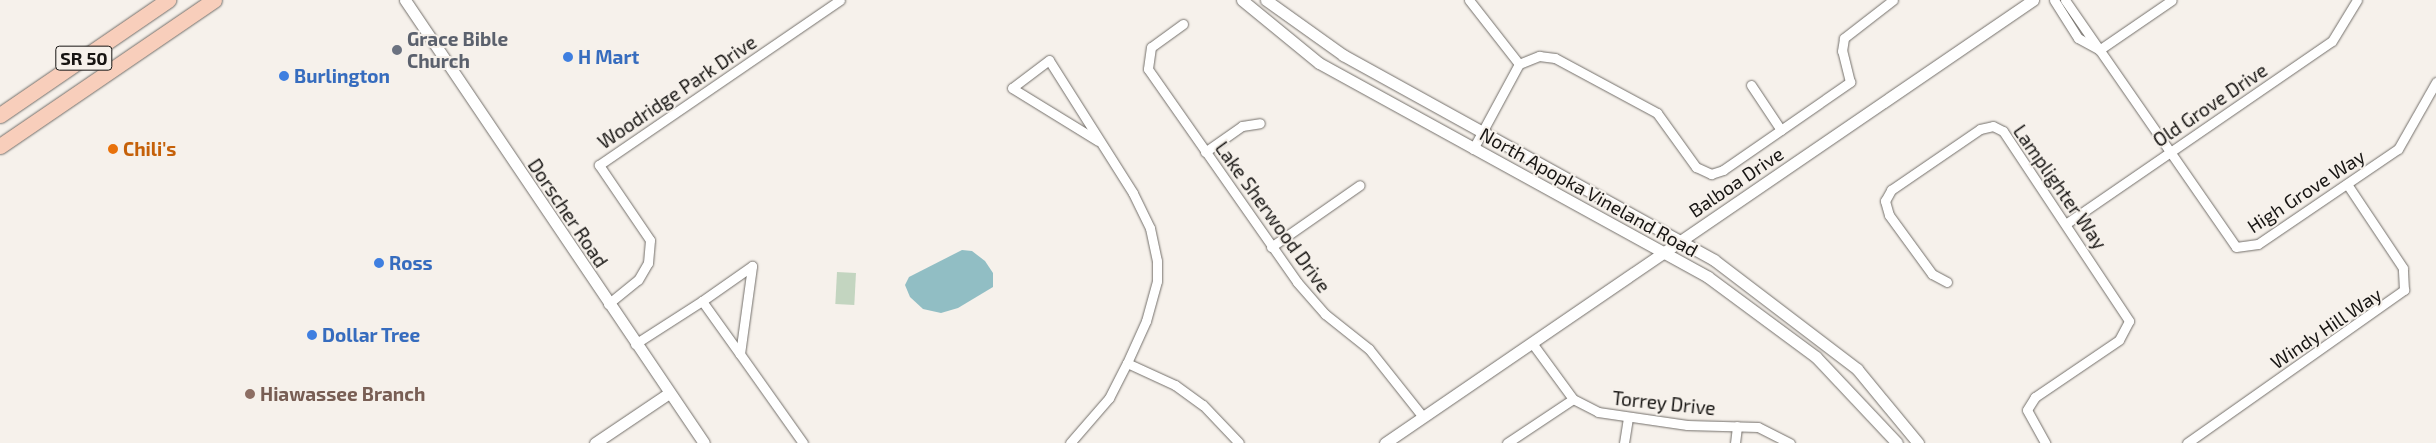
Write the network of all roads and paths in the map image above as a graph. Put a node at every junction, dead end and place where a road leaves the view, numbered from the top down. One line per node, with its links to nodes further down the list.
1 (168, 0): 19 (highway, SR 50)
2 (214, 0): 22 (highway, SR 50)
3 (405, 0): 38 (street, Dorscher Road)
4 (840, 0): 38 (street, Woodridge Park Drive)
5 (1242, 0): 27 (street, North Apopka Vineland Road)
6 (1266, 0): 24 (street, North Apopka Vineland Road)
7 (1469, 0): 16 (street)
8 (1893, 0): 23 (street)
9 (2033, 0): 33 (street, Balboa Drive)
10 (2054, 0): 15 (street)
11 (2065, 0): 15 (street)
12 (2172, 0): 15 (street)
13 (2357, 0): 29 (street, Old Grove Drive)
14 (1183, 24): 28 (street, Lake Sherwood Drive)
15 (2099, 50): 29 (street)
16 (1519, 64): 23 (street); 24 (street)
17 (2436, 82): 30 (street, High Grove Way)
18 (1751, 85): 23 (street)
19 (16, 104): 20 (highway, SR 50); 22 (highway)
20 (0, 115)
21 (1260, 123): 28 (street)
22 (29, 126): 26 (highway, SR 50)
23 (1781, 130)
24 (1480, 132): 27 (street); 33 (street, North Apopka Vineland Road)
25 (1098, 141): 25 (street); 42 (street)
26 (0, 146)
27 (1473, 148): 35 (street, North Apopka Vineland Road)
28 (1205, 152): 34 (street, Lake Sherwood Drive)
29 (2169, 154): 30 (street, High Grove Way); 32 (street, Old Grove Drive)
30 (2347, 184): 61 (street, Windy Hill Way)
31 (1360, 185): 34 (street)
32 (2067, 224): 36 (street, Lamplighter Way); 60 (street, Lamplighter Way)
33 (1681, 241): 35 (street, Balboa Drive); 59 (street, North Apopka Vineland Road)
34 (1271, 247): 45 (street, Lake Sherwood Drive)
35 (1664, 252): 39 (street, Balboa Drive); 58 (street, North Apopka Vineland Road)
36 (1947, 282)
37 (702, 301): 40 (street); 41 (street); 41 (street)
38 (608, 304): 40 (street, Dorscher Road)
39 (1532, 342): 44 (street, Torrey Drive); 45 (street, Balboa Drive)
40 (635, 344): 43 (street, Dorscher Road)
41 (740, 354): 50 (street)
42 (1127, 363): 51 (street); 52 (street)
43 (669, 393): 48 (street); 49 (street, Dorscher Road)
44 (1573, 399): 46 (street, Torrey Drive); 54 (street)
45 (1423, 417): 53 (street, Balboa Drive)
46 (1628, 418): 47 (street, Torrey Drive); 55 (street)
47 (1737, 426): 56 (street); 57 (street, Torrey Drive)
48 (597, 442)
49 (704, 443)
50 (803, 443)
51 (1070, 443)
52 (1239, 443)
53 (1384, 443)
54 (1507, 443)
55 (1624, 443)
56 (1735, 443)
57 (1790, 443)
58 (1897, 443)
59 (1918, 443)
60 (2045, 443)
61 (2186, 443)

